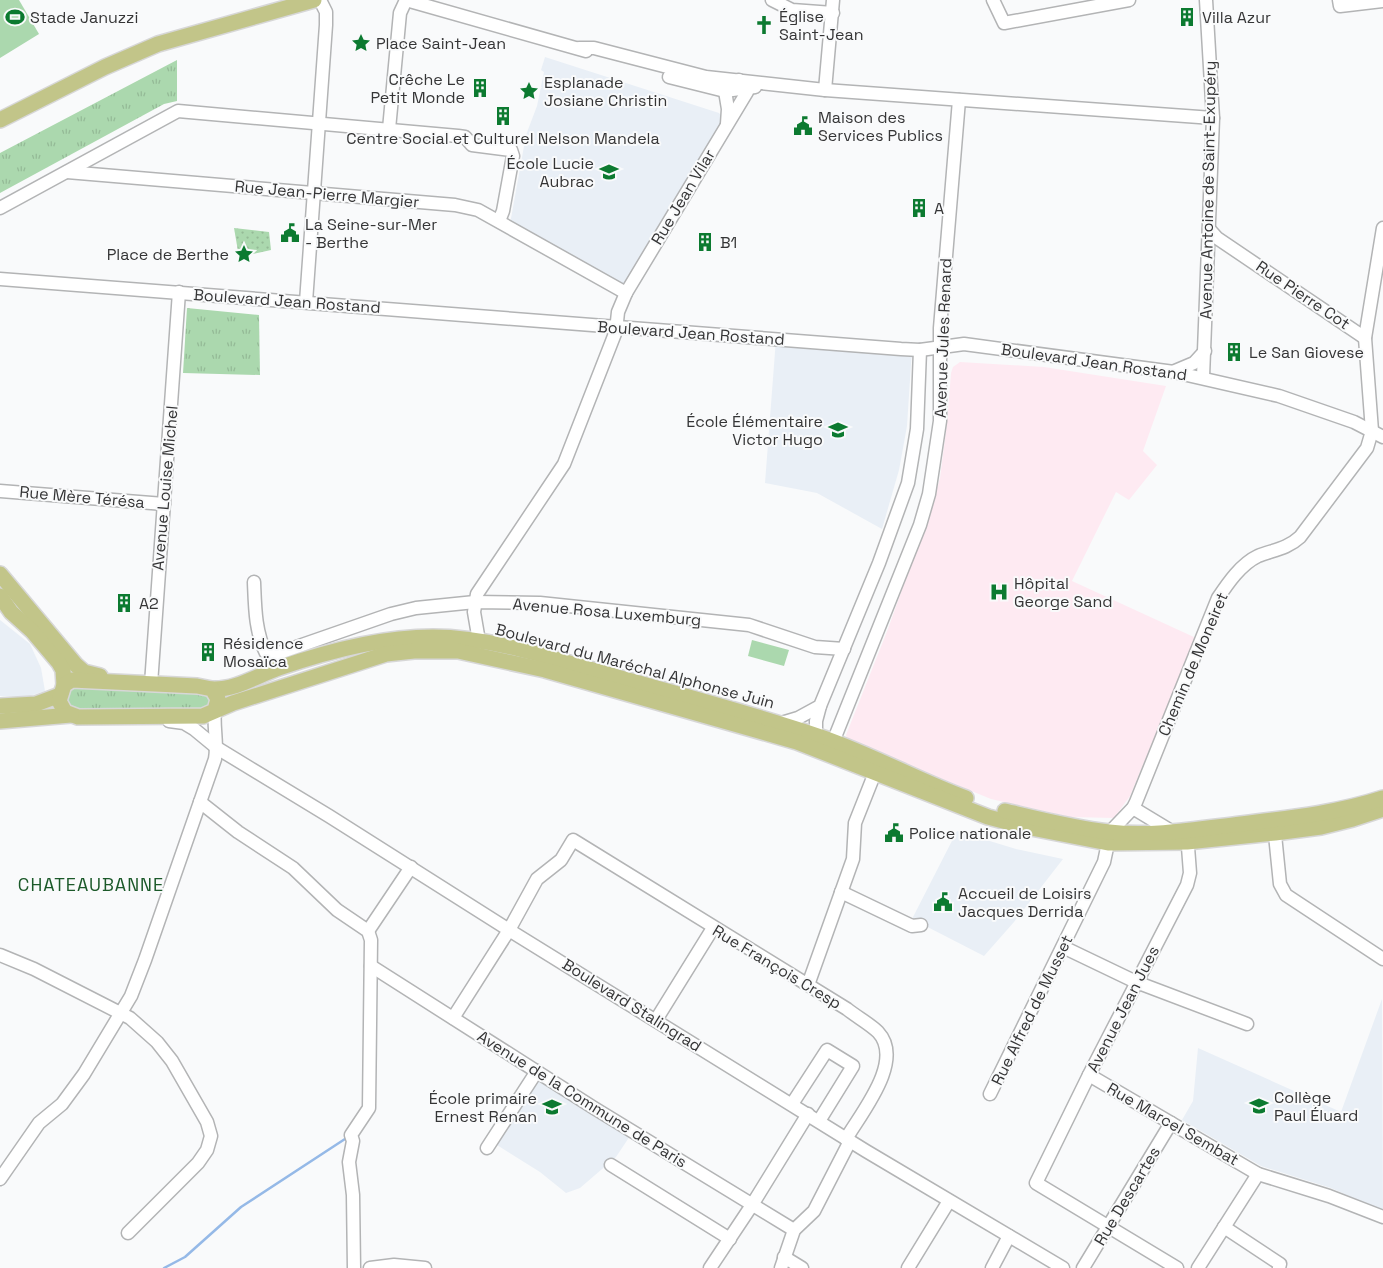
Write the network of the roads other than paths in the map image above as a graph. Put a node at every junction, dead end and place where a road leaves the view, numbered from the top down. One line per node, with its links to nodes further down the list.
1 (292, 0): 18 (main road)
2 (314, 0): 20 (main road)
3 (320, 0): 21 (street)
4 (406, 0): 13 (street); 23 (street)
5 (772, 0): 12 (street)
6 (993, 0): 10 (street)
7 (1129, 0): 10 (street)
8 (1206, 0): 19 (street, Avenue Antoine de Saint-Exupéry)
9 (1339, 0): 11 (street)
10 (1110, 2)
11 (1383, 2)
12 (833, 6): 15 (street)
13 (579, 48): 14 (street); 16 (street)
14 (740, 83): 15 (street); 16 (street); 22 (street, Rue Jean Vilar)
15 (825, 90): 17 (street)
16 (724, 91): 22 (street)
17 (959, 100): 19 (street); 38 (street, Avenue Jules Renard)
18 (0, 112)
19 (1212, 118): 29 (street, Avenue Antoine de Saint-Exupéry)
20 (0, 120)
21 (318, 123): 23 (street); 24 (street); 25 (street)
22 (727, 124): 34 (street, Rue Jean Vilar)
23 (389, 129): 27 (street)
24 (67, 172): 25 (street, Rue Jean-Pierre Margier); 26 (street)
25 (312, 193): 27 (street, Rue Jean-Pierre Margier); 35 (street)
26 (0, 208)
27 (499, 220): 34 (street, Rue Jean-Pierre Margier)
28 (1383, 228): 37 (street)
29 (1210, 229): 30 (street, Rue Pierre Cot); 31 (street, Avenue Antoine de Saint-Exupéry)
30 (1241, 253): 31 (street); 37 (street, Rue Pierre Cot)
31 (1208, 256): 40 (street, Avenue Antoine de Saint-Exupéry)
32 (0, 279): 33 (street, Boulevard Jean Rostand)
33 (179, 292): 35 (street, Boulevard Jean Rostand); 45 (street, Avenue Louise Michel)
34 (626, 293): 36 (street, Rue Jean Vilar)
35 (306, 302): 36 (street, Boulevard Jean Rostand)
36 (616, 329): 39 (street, Boulevard Jean Rostand); 51 (street, Rue Jean Vilar)
37 (1365, 338): 43 (street)
38 (940, 347): 39 (street, Boulevard Jean Rostand); 41 (street, Boulevard Jean Rostand); 47 (street, Avenue Jules Renard)
39 (920, 350): 46 (street, Avenue Jules Renard)
40 (1205, 351): 41 (street); 42 (street, Avenue Antoine de Saint-Exupéry)
41 (1174, 372): 42 (street, Boulevard Jean Rostand)
42 (1203, 377): 43 (street, Boulevard Jean Rostand)
43 (1378, 434): 75 (street, Chemin de Moneiret)
44 (0, 491): 45 (street, Rue Mère Térésa)
45 (164, 504): 58 (street, Avenue Louise Michel)
46 (879, 563): 47 (street); 55 (street, Avenue Jules Renard)
47 (900, 572): 69 (street, Avenue Jules Renard)
48 (0, 574): 57 (main road)
49 (254, 582): 51 (street, Avenue Rosa Luxemburg)
50 (0, 596): 60 (main road)
51 (474, 607): 52 (street, Rue Jean Vilar); 53 (street); 54 (street, Avenue Rosa Luxemburg)
52 (462, 638): 53 (main road, Boulevard du Maréchal Alphonse Juin); 59 (main road, Boulevard du Maréchal Alphonse Juin)
53 (479, 642): 67 (main road, Boulevard du Maréchal Alphonse Juin)
54 (815, 647): 55 (street, Avenue Rosa Luxemburg); 56 (street, Avenue Rosa Luxemburg)
55 (844, 649): 56 (street, Avenue Jules Renard)
56 (837, 664): 62 (street, Avenue Jules Renard)
57 (125, 683): 58 (main road, Boulevard du Maréchal Alphonse Juin); 60 (main road)
58 (151, 684): 59 (main road, Boulevard du Maréchal Alphonse Juin)
59 (212, 689): 63 (main road)
60 (62, 690): 61 (main road); 64 (main road)
61 (0, 706)
62 (820, 706): 67 (street); 69 (street, Avenue Jules Renard)
63 (215, 710): 65 (main road, Boulevard du Maréchal Alphonse Juin); 68 (street); 69 (main road, Boulevard du Maréchal Alphonse Juin)
64 (71, 715): 65 (main road, Boulevard du Maréchal Alphonse Juin); 66 (main road, Boulevard du Maréchal Alphonse Juin)
65 (139, 718): 70 (street, Boulevard Stalingrad)
66 (0, 722)
67 (778, 724): 69 (main road, Boulevard du Maréchal Alphonse Juin)
68 (215, 732): 70 (street); 72 (street, Boulevard Stalingrad)
69 (824, 744): 71 (main road, Boulevard du Maréchal Alphonse Juin)
70 (217, 748): 72 (street, Boulevard Stalingrad); 74 (street)
71 (877, 767): 80 (main road, Boulevard du Maréchal Alphonse Juin); 82 (street)
72 (256, 772): 81 (street, Boulevard Stalingrad)
73 (1383, 798): 77 (main road, Boulevard du Maréchal Alphonse Juin)
74 (200, 802): 86 (street); 93 (street)
75 (1133, 808): 78 (street); 80 (street, Chemin de Moneiret)
76 (1383, 809): 77 (main road, Boulevard du Maréchal Alphonse Juin)
77 (1274, 826): 79 (main road, Boulevard du Maréchal Alphonse Juin); 89 (street)
78 (1171, 831): 79 (main road, Boulevard du Maréchal Alphonse Juin); 80 (main road, Boulevard du Maréchal Alphonse Juin)
79 (1187, 836): 80 (main road, Boulevard du Maréchal Alphonse Juin); 91 (street, Avenue Jean Jues)
80 (1109, 837): 87 (street, Rue Alfred de Musset)
81 (411, 867): 85 (street, Boulevard Stalingrad); 86 (street)
82 (841, 892): 83 (street); 92 (street)
83 (921, 925)
84 (713, 928): 85 (street, Rue François Cresp); 92 (street, Rue François Cresp); 95 (street)
85 (509, 930): 94 (street); 95 (street, Boulevard Stalingrad)
86 (368, 931): 90 (street)
87 (1063, 946): 91 (street); 99 (street, Rue Alfred de Musset)
88 (0, 955): 93 (street)
89 (1383, 959)
90 (371, 966): 94 (street, Avenue de la Commune de Paris); 118 (street)
91 (1136, 982): 96 (street); 98 (street, Avenue Jean Jues)
92 (808, 985): 103 (street, Rue François Cresp)
93 (120, 1013): 107 (street); 114 (street)
94 (453, 1018): 97 (street, Avenue de la Commune de Paris)
95 (656, 1020): 100 (street, Boulevard Stalingrad)
96 (1247, 1024)
97 (537, 1071): 104 (street); 109 (street, Avenue de la Commune de Paris)
98 (1089, 1075): 102 (street, Rue Marcel Sembat); 111 (street, Avenue Jean Jues)
99 (990, 1094)
100 (792, 1104): 101 (street, Boulevard Stalingrad); 101 (street)
101 (813, 1118): 103 (street, Boulevard Stalingrad); 109 (street)
102 (1171, 1123): 106 (street, Rue Marcel Sembat); 111 (street, Rue Descartes)
103 (848, 1140): 108 (street, Boulevard Stalingrad); 113 (street, Rue François Cresp)
104 (487, 1148)
105 (611, 1165): 116 (street)
106 (1258, 1174): 110 (street, Rue Marcel Sembat); 112 (street)
107 (0, 1179)
108 (948, 1201): 115 (street, Boulevard Stalingrad); 123 (street)
109 (752, 1205): 113 (street, Avenue de la Commune de Paris); 116 (street)
110 (1383, 1217)
111 (1109, 1226): 126 (street, Rue Descartes); 127 (street)
112 (1224, 1227): 128 (street); 129 (street)
113 (794, 1230): 117 (street)
114 (128, 1234)
115 (1009, 1236): 124 (street); 125 (street, Boulevard Stalingrad)
116 (730, 1239): 121 (street)
117 (783, 1263): 122 (street)
118 (354, 1268)
119 (370, 1268): 120 (street)
120 (425, 1268)
121 (710, 1268)
122 (802, 1268)
123 (908, 1268)
124 (992, 1268)
125 (1062, 1268)
126 (1083, 1268)
127 (1177, 1268)
128 (1198, 1268)
129 (1279, 1268)

